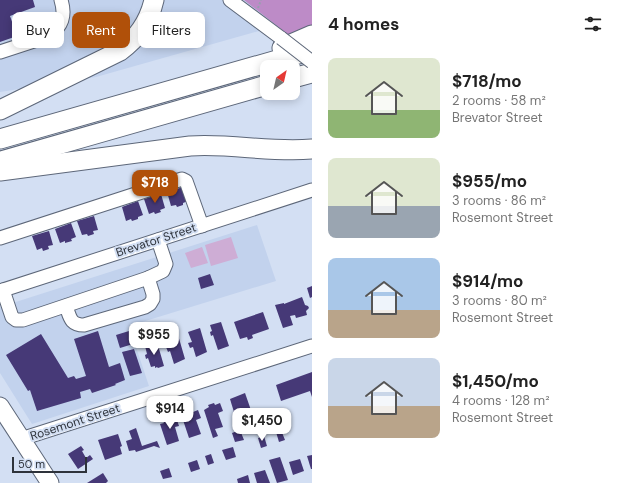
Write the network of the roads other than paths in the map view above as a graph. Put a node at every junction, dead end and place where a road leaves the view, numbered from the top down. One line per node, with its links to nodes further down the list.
1 (61, 0): 6 (street)
2 (154, 0): 12 (highway)
3 (236, 2): 7 (street, bridge)
4 (312, 35): 11 (highway)
5 (312, 50): 11 (highway)
6 (0, 52)
7 (312, 62)
8 (312, 73): 9 (highway)
9 (300, 76)
10 (260, 87): 15 (highway)
11 (110, 108): 13 (highway)
12 (0, 110)
13 (0, 139)
14 (312, 149): 16 (highway)
15 (0, 161)
16 (0, 171)
17 (312, 190): 18 (street, Brevator Street)
18 (202, 226): 19 (street); 20 (street, Brevator Street)
19 (0, 238)
20 (158, 240): 21 (street); 22 (street, Brevator Street)
21 (148, 278): 23 (street); 23 (street)
22 (1, 290): 23 (street)
23 (66, 306)
24 (312, 346): 26 (street, Rosemont Street)
25 (0, 406): 26 (main road)
26 (21, 439): 27 (main road)
27 (49, 483)

